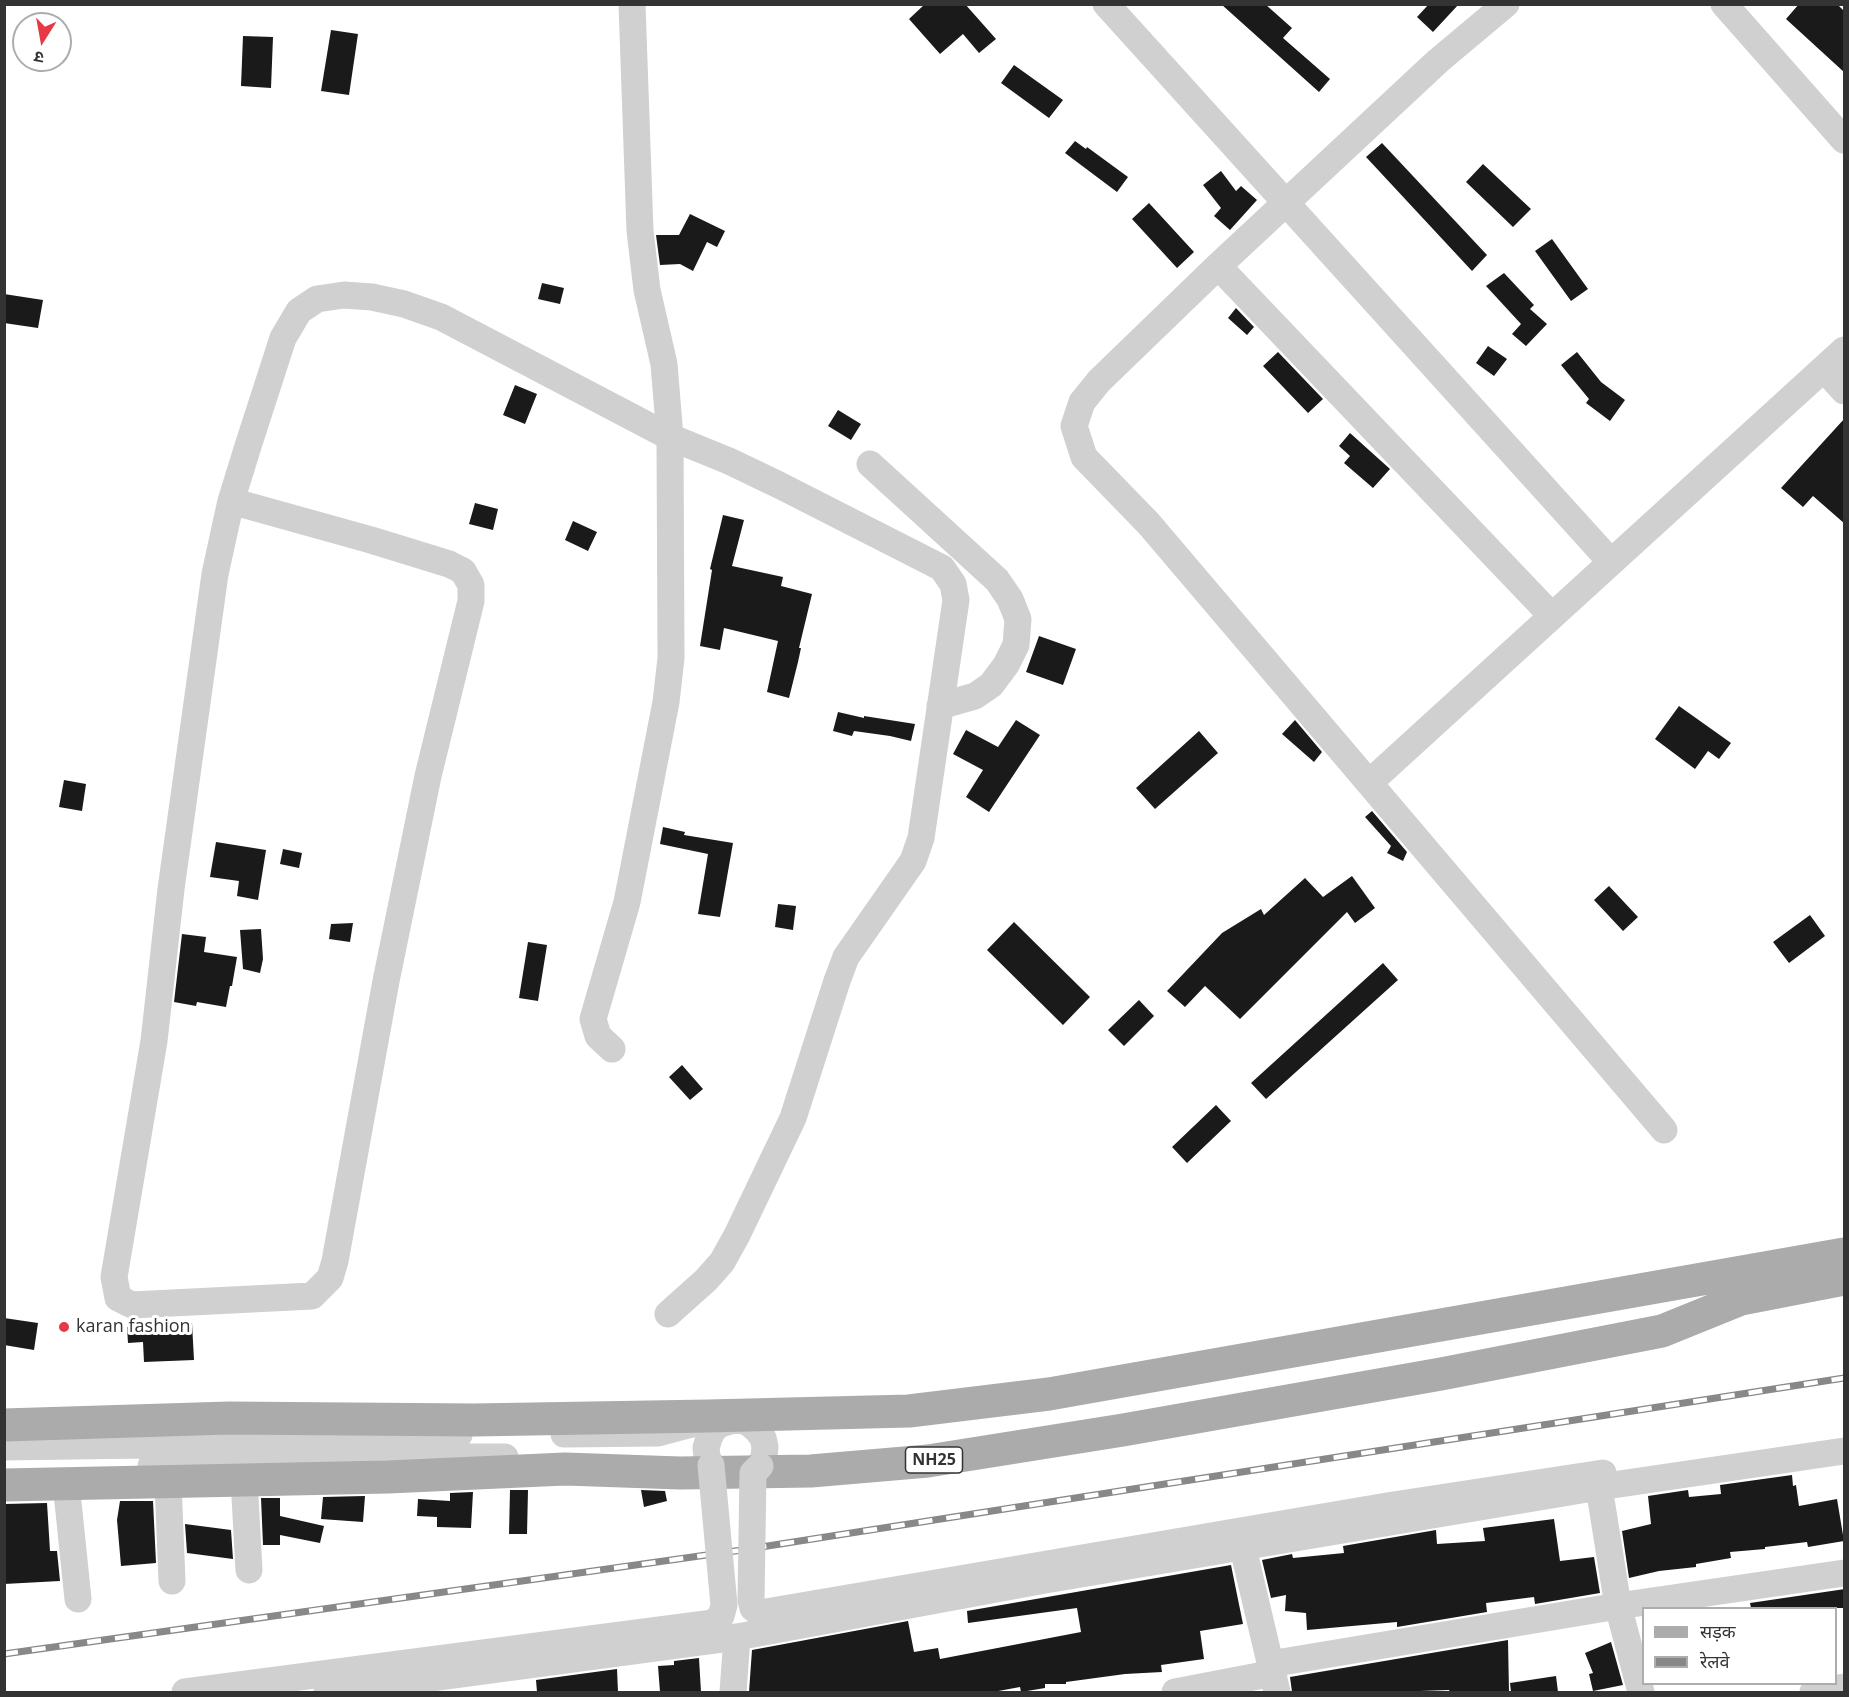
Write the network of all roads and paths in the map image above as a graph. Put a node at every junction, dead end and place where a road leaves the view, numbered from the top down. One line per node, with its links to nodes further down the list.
1 (632, 4): 11 (street)
2 (1106, 4): 6 (street)
3 (1506, 4): 6 (street)
4 (1724, 4): 5 (street)
5 (1845, 140)
6 (1286, 203): 7 (street); 14 (street)
7 (1218, 266): 15 (street); 17 (street)
8 (1845, 350): 9 (street)
9 (1824, 369): 10 (street); 14 (street)
10 (1845, 391)
11 (670, 437): 13 (street); 16 (street); 18 (street)
12 (870, 464): 16 (street)
13 (231, 501): 13 (street)
14 (1611, 562): 15 (street)
15 (1552, 616): 17 (street)
16 (940, 706): 23 (street)
17 (1370, 783): 19 (street)
18 (612, 1049)
19 (1664, 1130)
20 (1845, 1254): 22 (main road)
21 (1845, 1279): 24 (main road, NH25)
22 (1679, 1283): 26 (main road); 27 (street)
23 (668, 1314)
24 (1693, 1319): 31 (street); 33 (main road, NH25)
25 (720, 1424): 27 (street); 28 (street); 30 (street)
26 (4, 1425)
27 (757, 1430): 31 (street)
28 (4, 1447)
29 (1845, 1452): 34 (street)
30 (709, 1461): 31 (street); 32 (street); 48 (street, bridge)
31 (758, 1465): 34 (street, bridge)
32 (4, 1470)
33 (244, 1479): 35 (main road, NH25); 39 (street)
34 (1601, 1480): 38 (street); 43 (street)
35 (168, 1482): 36 (main road, NH25); 41 (street)
36 (66, 1483): 37 (main road, NH25); 42 (street)
37 (4, 1485)
38 (1243, 1548): 44 (street); 45 (street)
39 (249, 1570)
40 (1845, 1573): 43 (street)
41 (172, 1581)
42 (78, 1599)
43 (1618, 1606): 45 (street); 52 (street)
44 (737, 1637): 47 (street); 50 (street)
45 (1274, 1677): 51 (street)
46 (1845, 1687): 53 (street)
47 (382, 1689): 49 (street)
48 (185, 1692)
49 (327, 1692)
50 (733, 1692)
51 (1175, 1692)
52 (1641, 1692)
53 (1813, 1692)

